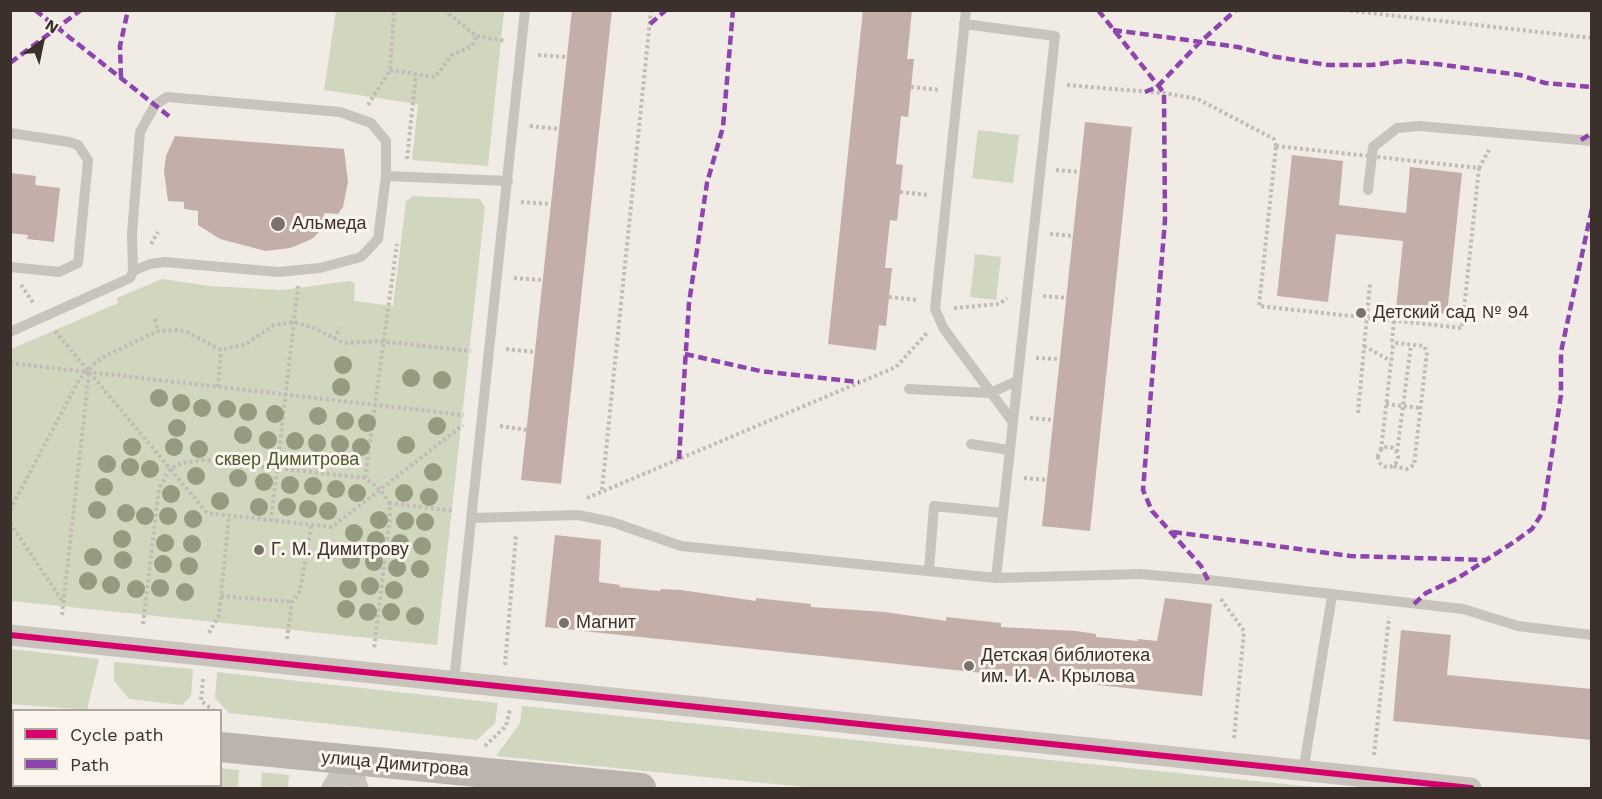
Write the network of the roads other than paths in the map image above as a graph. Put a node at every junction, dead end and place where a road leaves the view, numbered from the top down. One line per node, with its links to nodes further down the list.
1 (525, 10): 7 (lane)
2 (966, 10): 3 (lane)
3 (964, 24): 12 (lane); 14 (lane)
4 (10, 133): 9 (lane)
5 (1592, 141): 8 (lane)
6 (386, 176): 7 (lane); 10 (lane); 10 (lane)
7 (508, 181): 19 (lane)
8 (1368, 190)
9 (10, 267)
10 (134, 271): 11 (lane)
11 (10, 332)
12 (1017, 381): 14 (lane); 15 (lane)
13 (909, 389): 14 (lane)
14 (990, 393): 15 (lane)
15 (1012, 422): 17 (lane)
16 (971, 444): 17 (lane)
17 (1009, 450): 18 (lane)
18 (1003, 513): 20 (lane); 21 (lane)
19 (472, 518): 20 (lane); 25 (lane)
20 (929, 570): 21 (lane)
21 (996, 578): 22 (lane)
22 (1332, 596): 24 (lane); 27 (lane)
23 (10, 635): 25 (street)
24 (1592, 635)
25 (454, 681): 27 (street)
26 (222, 747): 28 (street, улица Димитрова)
27 (1303, 772): 31 (street)
28 (354, 775): 29 (street); 30 (street, улица Димитрова)
29 (332, 789)
30 (641, 789)
31 (1471, 789)

